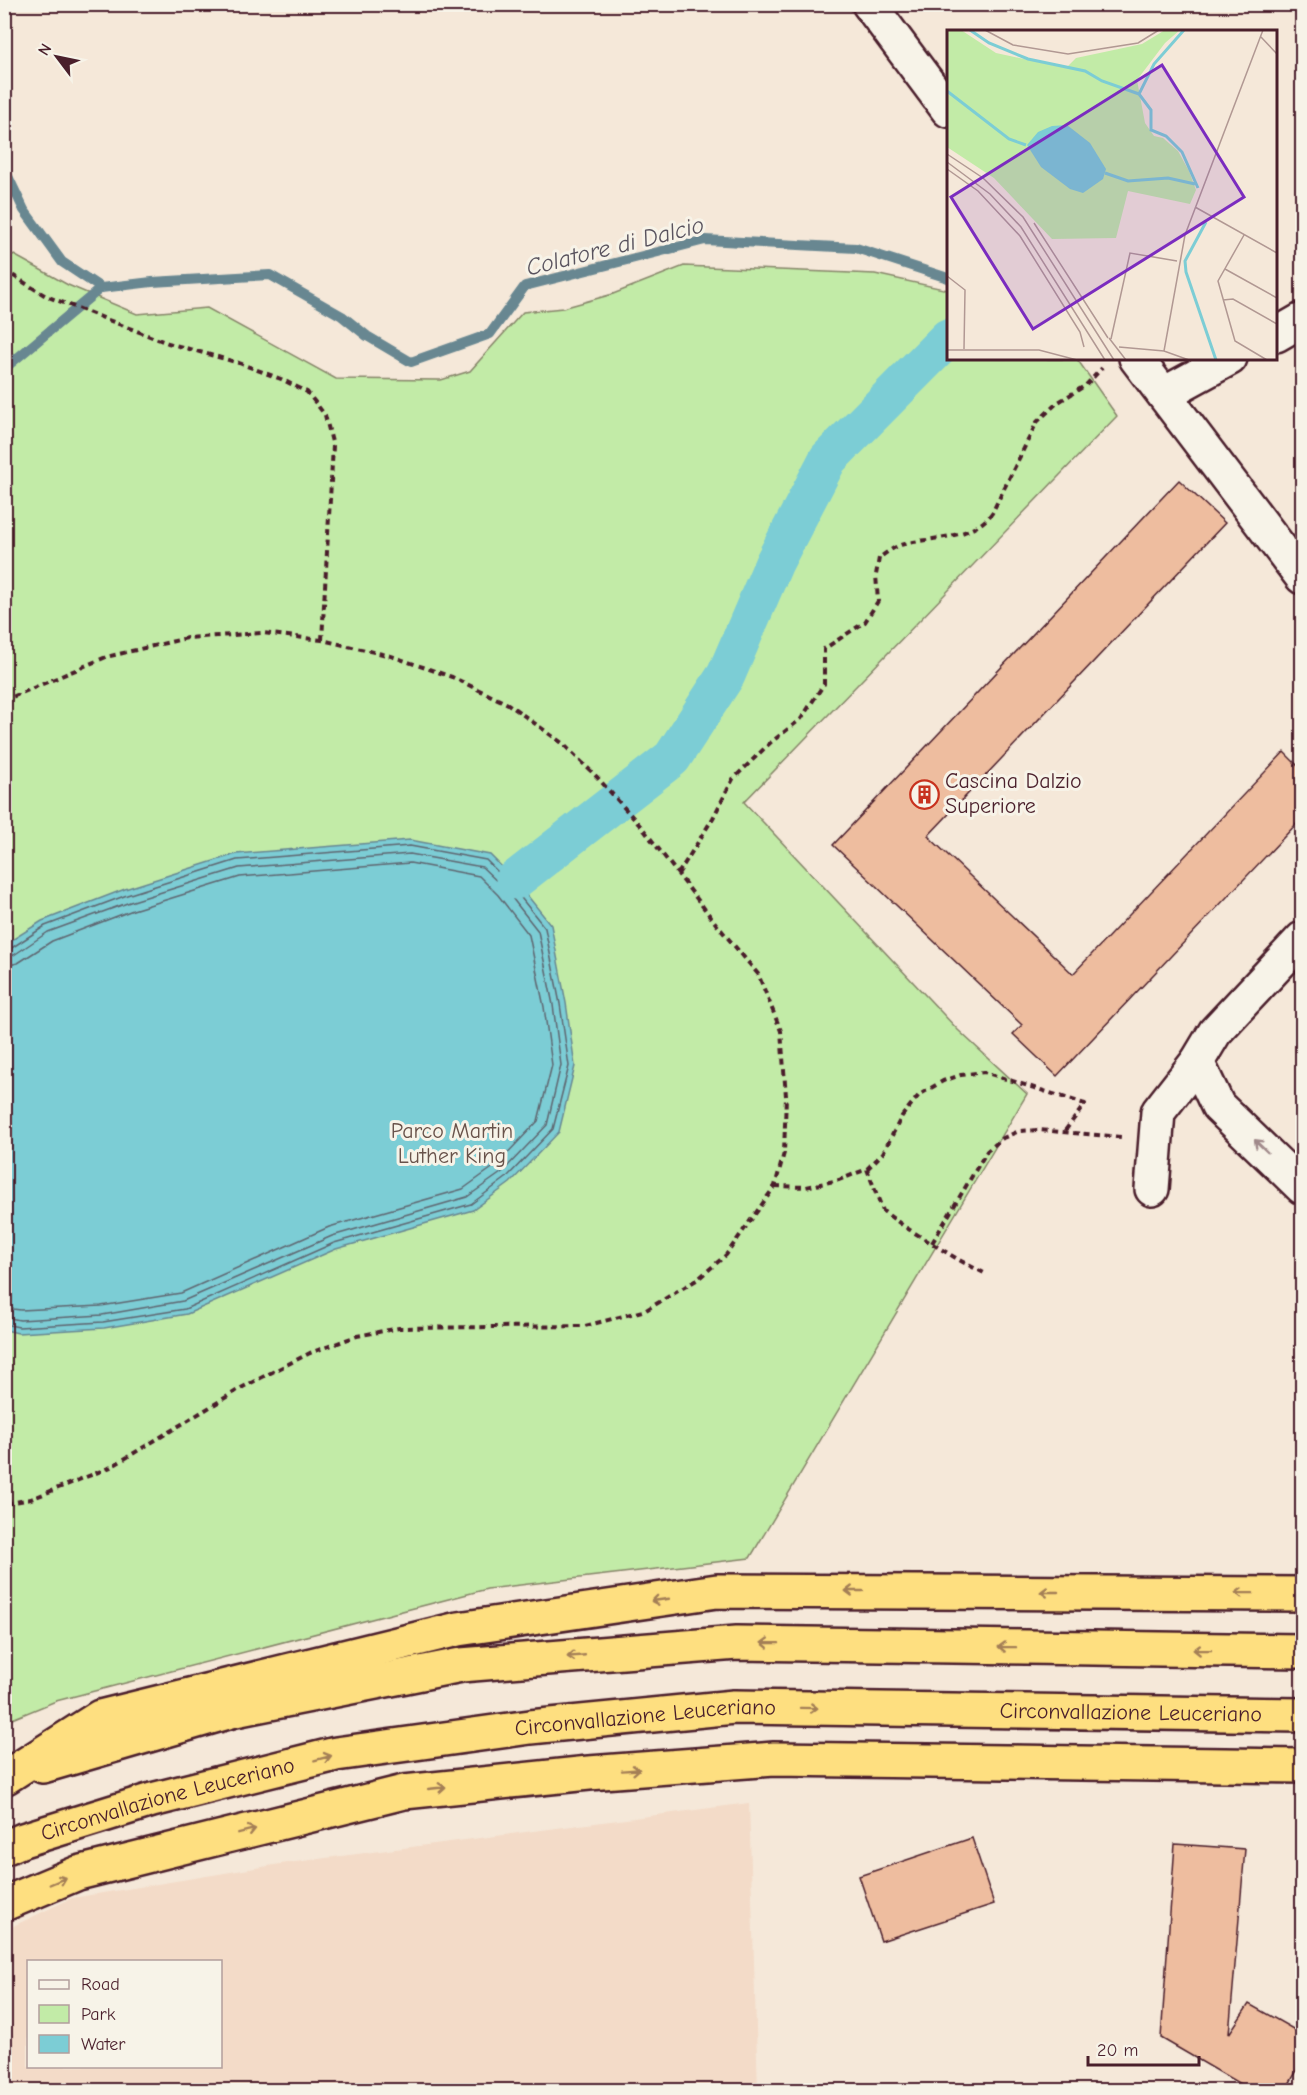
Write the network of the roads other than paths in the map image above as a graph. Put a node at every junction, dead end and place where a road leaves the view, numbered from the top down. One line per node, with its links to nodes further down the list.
1 (869, 4): 2 (street)
2 (947, 109)
3 (1302, 320): 4 (street)
4 (1277, 333)
5 (1138, 360): 7 (street)
6 (1226, 360): 7 (street)
7 (1164, 394): 8 (street)
8 (1302, 577)
9 (1302, 939): 10 (street)
10 (1197, 1062): 11 (street, one-way to 10); 12 (street)
11 (1302, 1187)
12 (1152, 1189)
13 (1302, 1594): 17 (highway, one-way to 17)
14 (1302, 1651): 17 (highway, one-way to 17)
15 (1302, 1715): 18 (highway, Circonvallazione Leuceriano, one-way to 15)
16 (1302, 1766): 19 (highway, one-way to 16)
17 (5, 1778)
18 (4, 1848)
19 (4, 1904)

